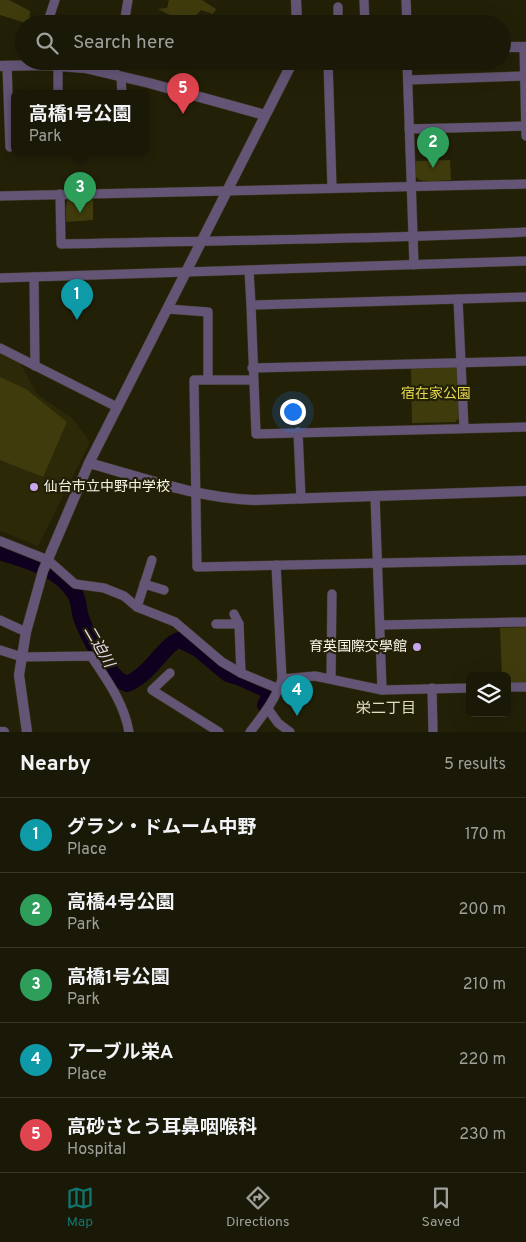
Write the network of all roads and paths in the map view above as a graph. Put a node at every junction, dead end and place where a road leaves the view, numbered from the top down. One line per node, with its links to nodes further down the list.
1 (56, 0): 7 (street)
2 (128, 0): 8 (street)
3 (296, 0): 9 (street)
4 (364, 0): 11 (street)
5 (406, 0): 12 (street)
6 (338, 7): 10 (street)
7 (50, 15)
8 (126, 15)
9 (296, 15)
10 (338, 15)
11 (365, 15)
12 (407, 15)
13 (525, 47): 14 (street); 23 (street)
14 (511, 48)
15 (3, 66): 31 (street)
16 (52, 70): 25 (street)
17 (94, 70): 22 (street)
18 (117, 70): 22 (street)
19 (288, 70): 27 (street)
20 (328, 70): 34 (street)
21 (407, 70): 24 (street)
22 (118, 76): 26 (street); 27 (street)
23 (524, 76): 24 (street); 28 (street)
24 (408, 80): 29 (street)
25 (57, 90)
26 (121, 90)
27 (265, 115): 35 (street)
28 (526, 126): 29 (street); 30 (street)
29 (409, 129): 33 (street)
30 (526, 136)
31 (10, 147)
32 (526, 184): 33 (street)
33 (410, 187): 34 (street); 39 (street)
34 (332, 188): 35 (street)
35 (228, 190): 36 (street); 40 (street)
36 (60, 194): 37 (street); 40 (street)
37 (0, 196)
38 (526, 232): 39 (street)
39 (413, 238): 40 (street); 42 (street)
40 (202, 240): 44 (street)
41 (526, 261): 42 (street)
42 (414, 265): 43 (street)
43 (249, 270): 44 (street); 49 (street)
44 (186, 272): 45 (street); 50 (street)
45 (34, 277): 46 (street); 54 (street)
46 (0, 278)
47 (526, 297): 48 (street)
48 (458, 299): 49 (street); 53 (street)
49 (251, 305): 55 (street)
50 (168, 308): 56 (street); 58 (street)
51 (0, 348): 54 (street)
52 (526, 361): 53 (street)
53 (461, 363): 55 (street); 60 (street)
54 (35, 366): 58 (street)
55 (252, 368): 57 (street)
56 (208, 380): 57 (street); 64 (street)
57 (253, 380): 61 (street)
58 (117, 407): 62 (street)
59 (526, 427): 60 (street)
60 (464, 428): 61 (street)
61 (298, 432): 66 (street)
62 (88, 463): 64 (street); 71 (street)
63 (526, 491): 65 (street)
64 (195, 492): 66 (street); 72 (street)
65 (376, 496): 66 (street); 70 (street)
66 (301, 499)
67 (0, 540): 71 (street)
68 (152, 560): 73 (street)
69 (526, 560): 70 (street)
70 (378, 563): 72 (street); 82 (street)
71 (46, 564): 76 (street); 83 (street)
72 (276, 565): 88 (street)
73 (144, 584): 74 (street); 76 (street)
74 (164, 590)
75 (332, 594): 89 (street)
76 (137, 607): 87 (street)
77 (234, 614): 81 (street)
78 (0, 620): 83 (street)
79 (526, 622): 82 (street)
80 (216, 624): 81 (street)
81 (239, 624): 87 (street)
82 (380, 625): 95 (street)
83 (26, 632): 85 (street)
84 (0, 650): 85 (street)
85 (22, 657): 99 (street); 100 (street)
86 (170, 673): 101 (street)
87 (241, 673): 94 (street)
88 (282, 679): 89 (street); 94 (street)
89 (332, 679): 95 (street)
90 (511, 687): 91 (street)
91 (526, 687)
92 (432, 688): 93 (street); 95 (street); 104 (street)
93 (466, 688)
94 (279, 689): 96 (street)
95 (382, 690)
96 (268, 709): 102 (street); 103 (street)
97 (0, 732): 98 (street)
98 (4, 732)
99 (27, 732)
100 (129, 732)
101 (219, 732)
102 (250, 732)
103 (290, 732)
104 (433, 732)

